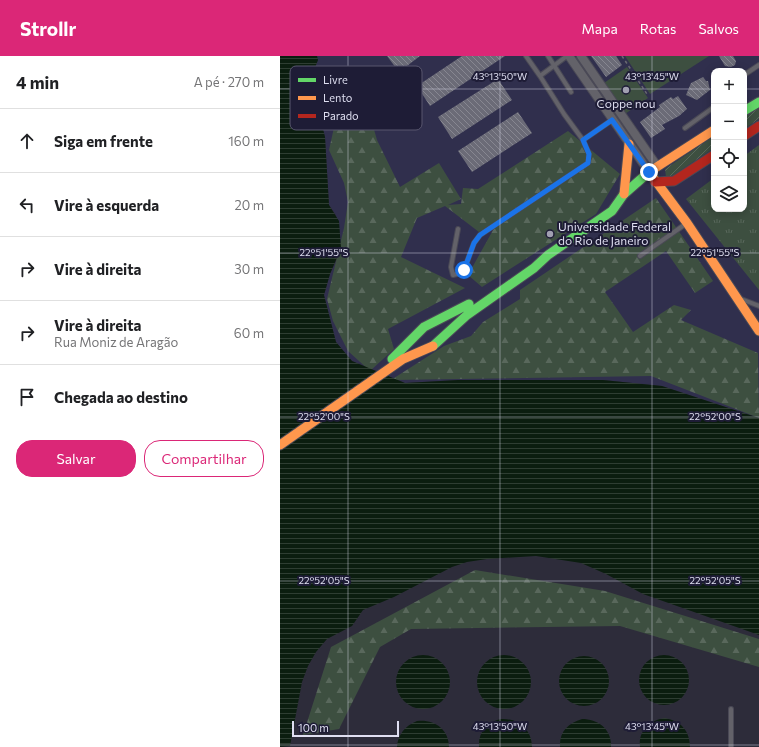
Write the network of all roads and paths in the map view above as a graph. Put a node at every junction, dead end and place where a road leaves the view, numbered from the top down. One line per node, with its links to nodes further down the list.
1 (526, 56): 9 (lane)
2 (548, 56): 6 (lane)
3 (568, 56): 6 (lane); 15 (street)
4 (581, 56): 23 (street)
5 (622, 56): 11 (path)
6 (554, 65): 9 (lane); 10 (lane)
7 (759, 65): 8 (lane)
8 (747, 73)
9 (540, 76): 20 (lane)
10 (571, 92)
11 (647, 94)
12 (759, 102): 14 (main road)
13 (711, 109): 17 (lane)
14 (747, 109)
15 (612, 120): 20 (lane); 21 (street)
16 (759, 126): 19 (main road)
17 (685, 128)
18 (711, 132): 23 (main road)
19 (747, 134)
20 (583, 140): 30 (lane)
21 (629, 144): 24 (street); 27 (main road)
22 (711, 158): 25 (main road)
23 (657, 166): 24 (main road)
24 (649, 172): 26 (main road); 27 (main road)
25 (674, 181): 26 (main road); 28 (main road)
26 (655, 182): 28 (main road)
27 (624, 194): 32 (main road)
28 (671, 201): 29 (main road)
29 (687, 223): 31 (lane); 33 (main road)
30 (458, 229)
31 (640, 256)
32 (495, 291): 36 (main road); 37 (main road)
33 (737, 298): 34 (lane); 35 (main road)
34 (759, 306)
35 (759, 331)
36 (280, 437)
37 (280, 445)
38 (731, 709): 39 (lane)
39 (731, 747)

